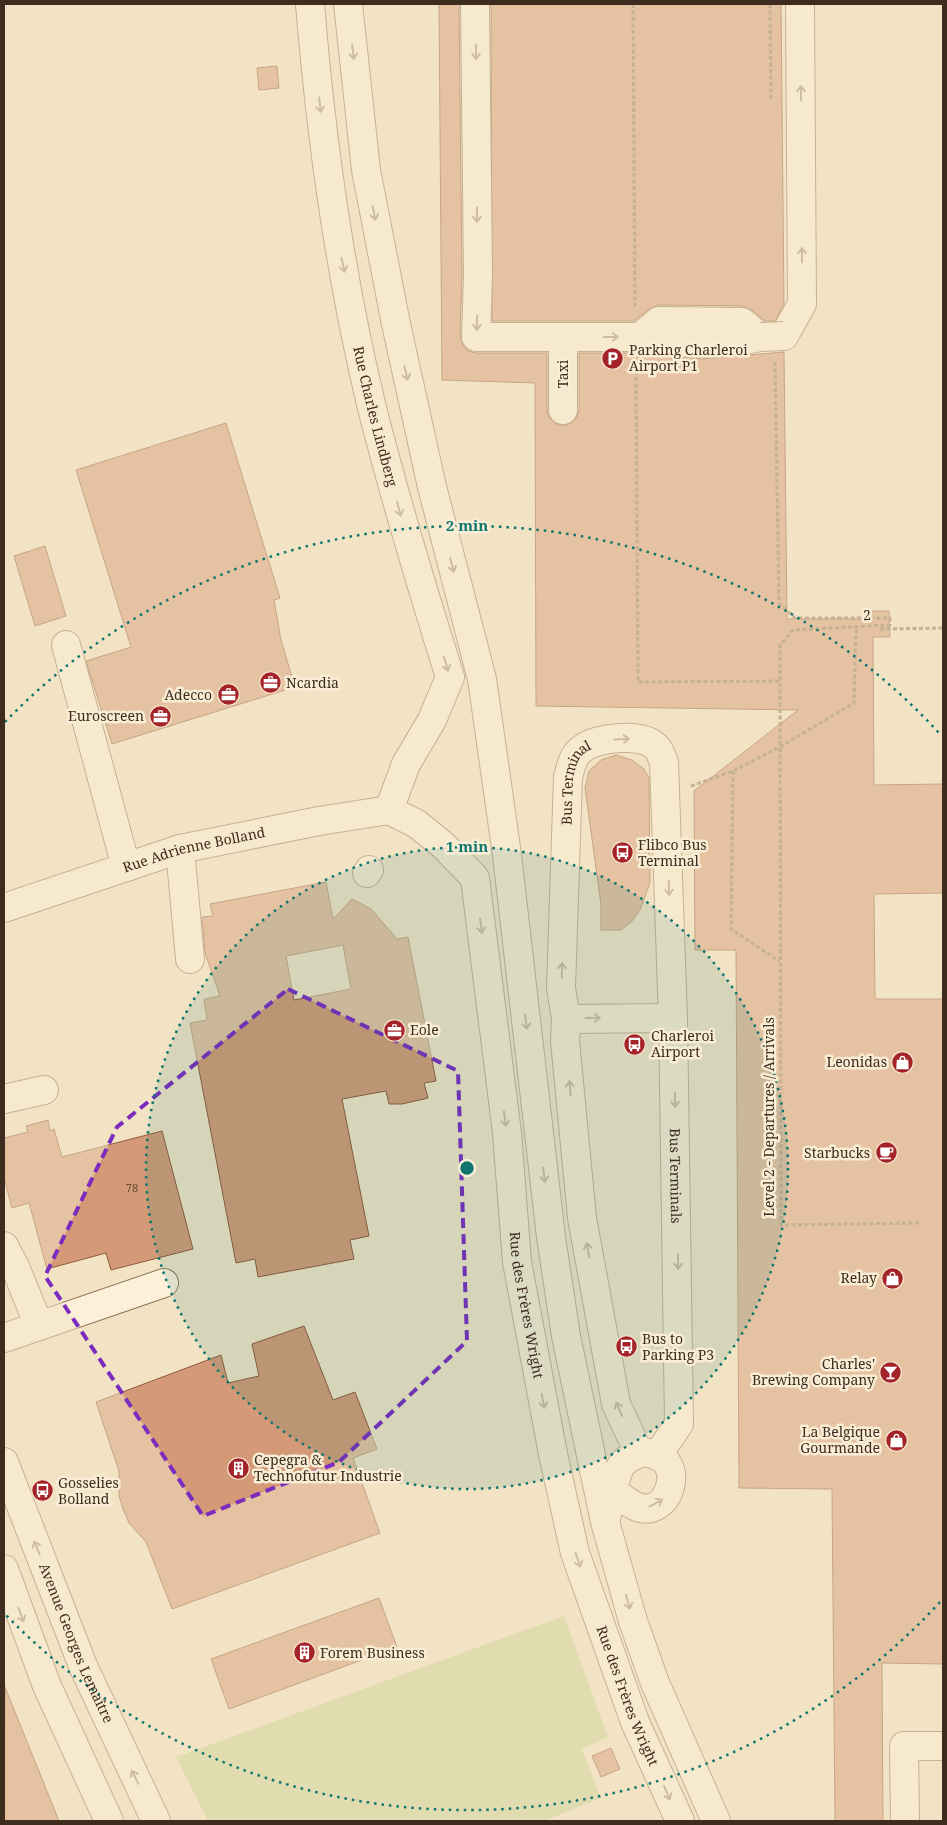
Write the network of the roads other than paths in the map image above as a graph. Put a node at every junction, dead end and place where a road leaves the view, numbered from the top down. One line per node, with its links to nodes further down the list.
1 (310, 4): 8 (street, Rue Charles Lindberg, one-way to 8)
2 (348, 4): 23 (street, one-way to 23)
3 (475, 4): 5 (street, one-way to 5)
4 (800, 4): 5 (street, one-way to 4, bridge)
5 (563, 337): 6 (street, Taxi)
6 (563, 410)
7 (66, 645): 10 (street)
8 (389, 810): 9 (street, Rue Adrienne Bolland); 30 (street, Rue des Frères Wright, one-way to 30)
9 (180, 849): 10 (street, Rue Adrienne Bolland); 12 (street)
10 (126, 867): 11 (street, Rue Adrienne Bolland)
11 (4, 908)
12 (190, 959)
13 (673, 1018): 14 (street, one-way to 13); 14 (street, Bus Terminal, one-way to 13); 21 (street, Bus Terminals, one-way to 21)
14 (566, 1030): 21 (street, Bus Terminal, one-way to 14)
15 (44, 1090): 16 (street)
16 (4, 1098)
17 (4, 1246): 19 (street)
18 (164, 1283): 19 (street)
19 (39, 1326): 20 (street)
20 (4, 1338)
21 (648, 1455): 24 (street); 24 (street, one-way to 21)
22 (4, 1462): 29 (street, Avenue Georges Lemaître, one-way to 22)
23 (594, 1470): 24 (street); 25 (street)
24 (614, 1491): 25 (street)
25 (605, 1522): 31 (street, one-way to 31)
26 (4, 1569): 28 (street, one-way to 28)
27 (943, 1746): 32 (street)
28 (109, 1821)
29 (156, 1821)
30 (680, 1821)
31 (716, 1821)
32 (905, 1821)

